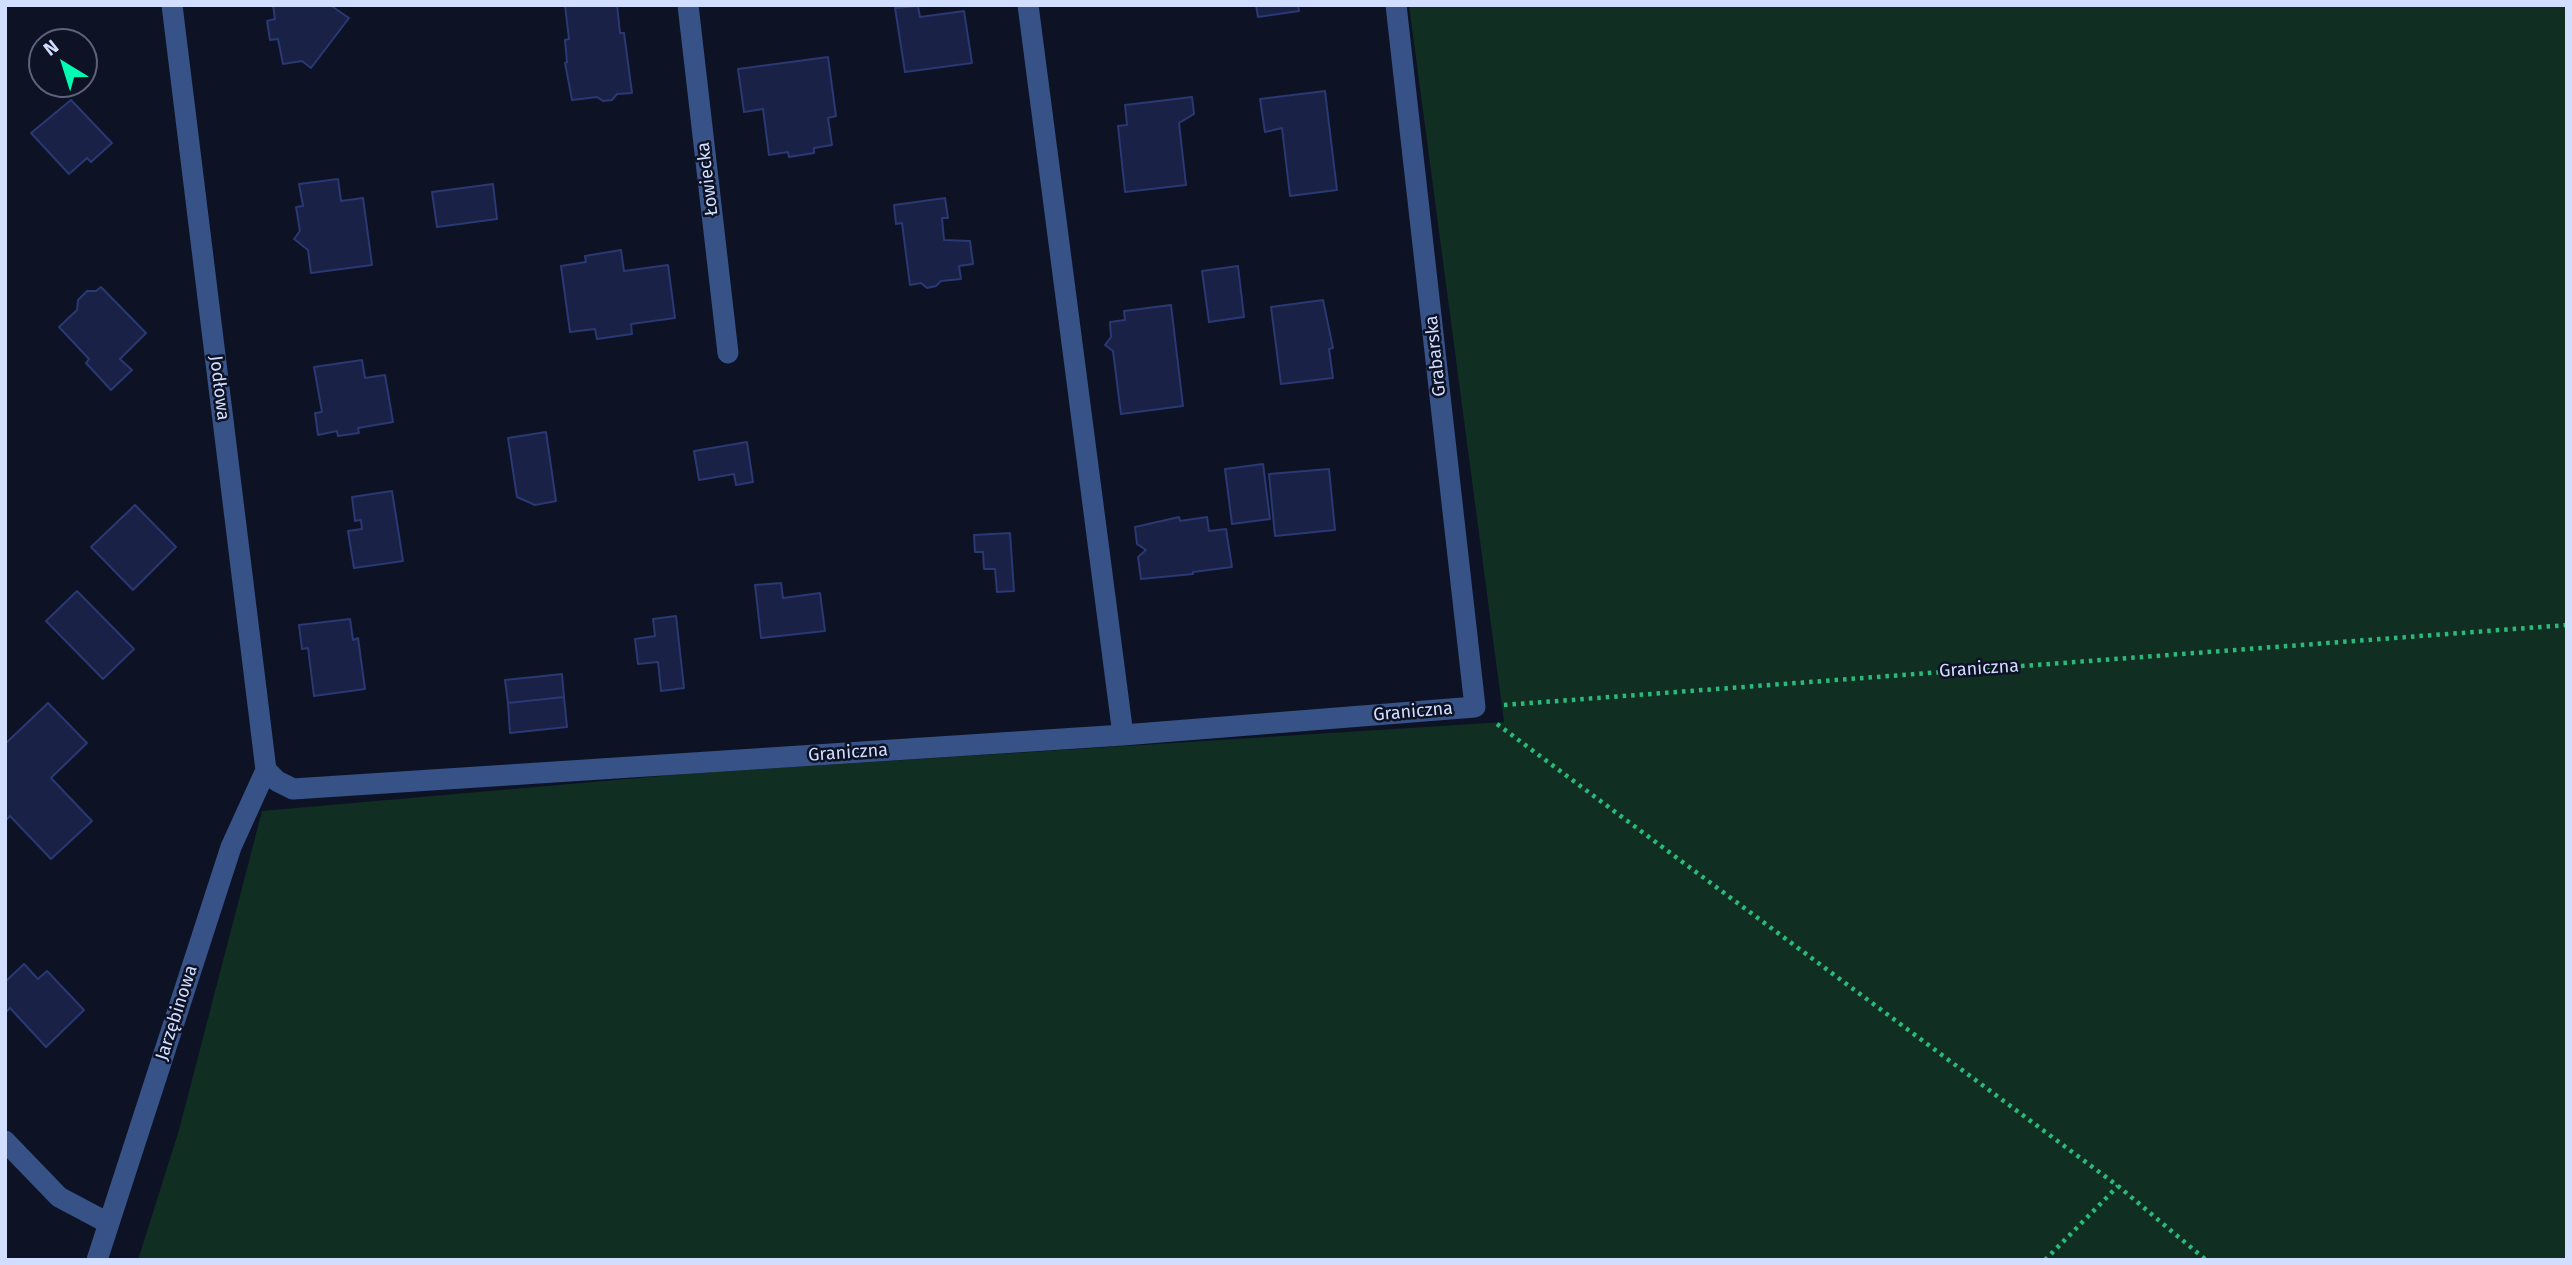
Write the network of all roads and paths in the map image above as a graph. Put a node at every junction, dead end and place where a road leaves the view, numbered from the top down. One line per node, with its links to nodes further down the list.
1 (172, 5): 9 (street, Jodłowa)
2 (688, 5): 5 (street, Łowiecka)
3 (1028, 5): 8 (street)
4 (1396, 5): 7 (street, Grabarska)
5 (728, 353)
6 (2567, 625): 7 (path, Graniczna)
7 (1475, 707): 8 (street, Graniczna); 11 (path)
8 (1123, 735): 9 (street, Graniczna)
9 (266, 770): 12 (street, Jarzębinowa)
10 (5, 1141): 12 (street)
11 (2118, 1186): 14 (path); 15 (path)
12 (108, 1223): 13 (street, Jarzębinowa)
13 (97, 1260)
14 (2045, 1260)
15 (2206, 1260)

